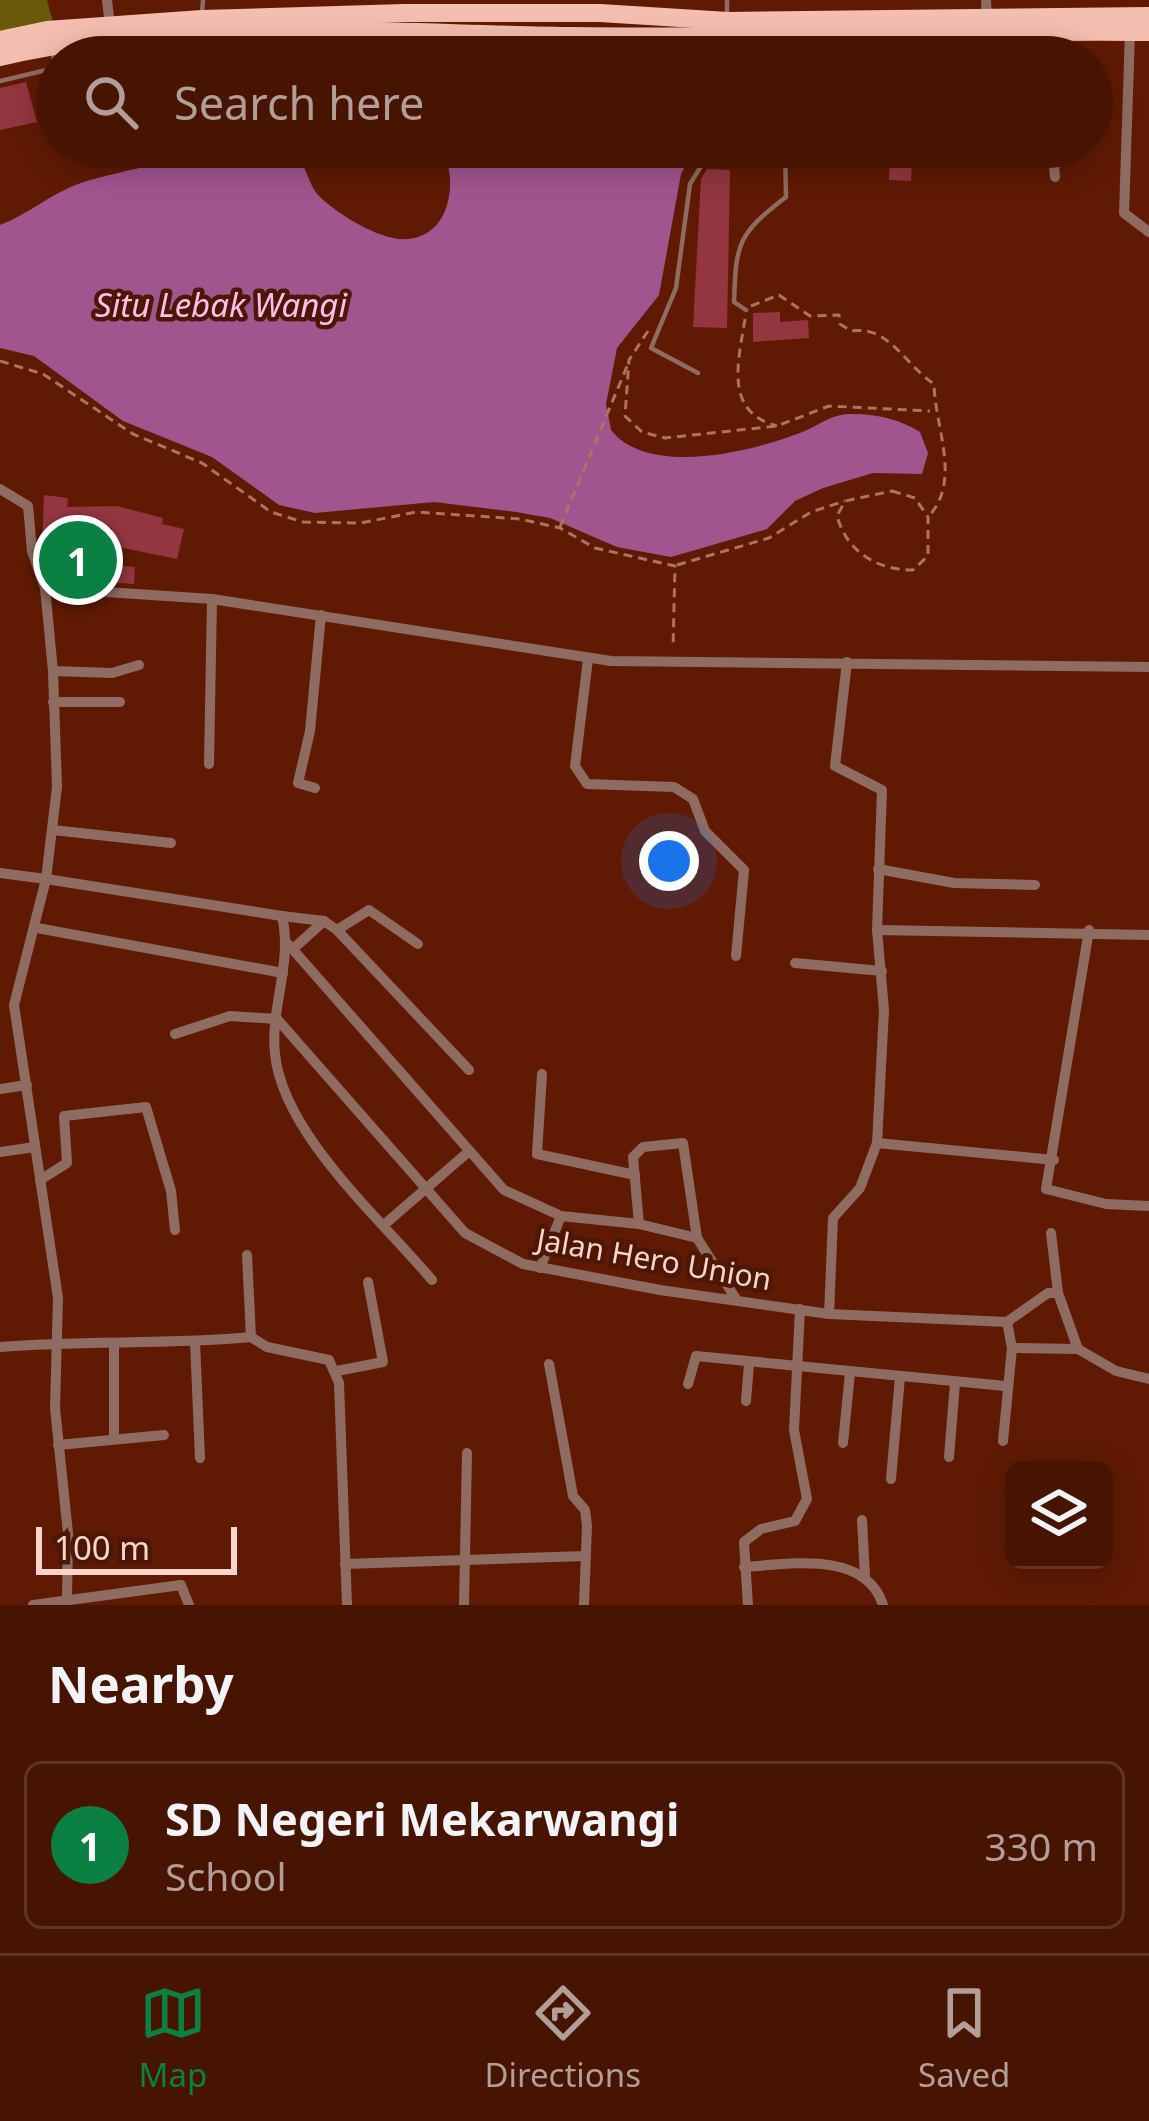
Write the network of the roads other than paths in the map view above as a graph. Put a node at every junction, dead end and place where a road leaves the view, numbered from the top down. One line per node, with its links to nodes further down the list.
1 (107, 0): 10 (street)
2 (727, 0): 8 (lane)
3 (625, 7): 5 (highway); 9 (highway)
4 (202, 9): 9 (highway); 10 (highway)
5 (681, 9): 8 (highway)
6 (1149, 16): 7 (highway)
7 (988, 18): 11 (highway); 12 (highway); 14 (highway)
8 (728, 21): 11 (highway)
9 (429, 25): 16 (highway); 17 (lane); 18 (highway)
10 (110, 26): 15 (highway)
11 (831, 30): 14 (highway); 19 (highway)
12 (1042, 30): 13 (highway); 20 (street)
13 (1139, 32): 31 (street)
14 (878, 35)
15 (55, 36)
16 (98, 36)
17 (426, 36)
18 (599, 36)
19 (816, 36)
20 (1042, 36)
21 (36, 38): 22 (highway)
22 (0, 40)
23 (36, 42): 24 (highway)
24 (0, 57)
25 (36, 72): 26 (lane)
26 (0, 81)
27 (700, 168): 33 (lane)
28 (785, 168): 32 (lane)
29 (1053, 168): 30 (street)
30 (1054, 177)
31 (1149, 232)
32 (746, 310)
33 (698, 373)
34 (0, 489): 35 (street)
35 (45, 588): 36 (street); 42 (street)
36 (212, 599): 37 (street); 45 (street)
37 (321, 615): 38 (street); 46 (street)
38 (588, 659): 39 (street); 62 (street)
39 (847, 662): 41 (street); 49 (street)
40 (139, 664): 42 (street)
41 (1149, 667)
42 (53, 671): 43 (street)
43 (53, 702): 44 (street); 47 (street)
44 (120, 702)
45 (209, 764)
46 (315, 788)
47 (53, 830): 48 (street); 51 (street)
48 (171, 843)
49 (878, 869): 52 (street); 57 (street)
50 (0, 873): 51 (street)
51 (46, 879): 53 (street); 55 (street)
52 (1036, 885)
53 (282, 916): 54 (street); 61 (street)
54 (325, 921): 56 (street); 61 (street)
55 (37, 928): 65 (street); 67 (street)
56 (337, 930): 60 (street); 70 (street)
57 (878, 930): 58 (street); 64 (street)
58 (1089, 930): 59 (street); 78 (street)
59 (1149, 935)
60 (418, 944)
61 (290, 946): 65 (street); 77 (street)
62 (736, 956)
63 (795, 963): 64 (street)
64 (883, 971): 74 (street)
65 (284, 974): 66 (street)
66 (277, 1019): 69 (street); 81 (street, Jalan Hero Union); 84 (street)
67 (15, 1021): 68 (street); 72 (street)
68 (0, 1024)
69 (175, 1034)
70 (469, 1070)
71 (542, 1074): 79 (street)
72 (27, 1084): 73 (street); 75 (street)
73 (0, 1089)
74 (878, 1143): 78 (street); 96 (street)
75 (35, 1147): 76 (street); 80 (street)
76 (0, 1152)
77 (467, 1153): 81 (street); 83 (street)
78 (1054, 1160): 82 (street)
79 (634, 1175): 85 (street); 88 (street)
80 (40, 1180): 86 (street); 99 (street)
81 (424, 1190): 84 (street); 90 (street, Jalan Hero Union)
82 (1149, 1206)
83 (561, 1216): 85 (street); 90 (street)
84 (385, 1224): 91 (street)
85 (639, 1224): 88 (street)
86 (175, 1230)
87 (1051, 1233): 93 (street)
88 (697, 1238): 94 (street)
89 (247, 1256): 98 (street)
90 (540, 1268): 94 (street, Jalan Hero Union)
91 (432, 1280)
92 (368, 1282): 108 (street)
93 (1058, 1293): 97 (street); 104 (street)
94 (736, 1299): 95 (street, Jalan Hero Union)
95 (800, 1309): 96 (street, Jalan Hero Union); 107 (street)
96 (830, 1314): 97 (street, Jalan Hero Union)
97 (1007, 1322): 103 (street)
98 (251, 1337): 100 (street); 108 (street)
99 (59, 1342): 101 (street); 102 (street); 120 (street)
100 (195, 1342): 102 (street); 123 (street)
101 (0, 1347)
102 (114, 1347): 117 (street)
103 (1012, 1348): 104 (street); 114 (street)
104 (1078, 1349): 111 (street)
105 (549, 1364): 126 (street)
106 (749, 1364): 107 (street); 113 (street); 115 (street)
107 (796, 1364): 109 (street); 129 (street)
108 (337, 1371): 128 (street)
109 (850, 1373): 110 (street); 119 (street)
110 (900, 1377): 112 (street); 124 (street)
111 (1149, 1378)
112 (955, 1383): 114 (street); 122 (street)
113 (688, 1384)
114 (1005, 1387): 118 (street)
115 (746, 1401)
116 (164, 1435): 117 (street)
117 (114, 1439): 120 (street)
118 (1003, 1441)
119 (843, 1443)
120 (58, 1445): 131 (street)
121 (467, 1453): 127 (street)
122 (949, 1457)
123 (200, 1458)
124 (891, 1479)
125 (862, 1520): 130 (street)
126 (585, 1556): 127 (street); 136 (street)
127 (465, 1558): 128 (street); 135 (street)
128 (345, 1564): 134 (street)
129 (744, 1567): 130 (street); 137 (street)
130 (865, 1576): 138 (street)
131 (67, 1600): 132 (street); 133 (street)
132 (33, 1605)
133 (189, 1605)
134 (347, 1605)
135 (464, 1605)
136 (584, 1605)
137 (748, 1605)
138 (883, 1605)

